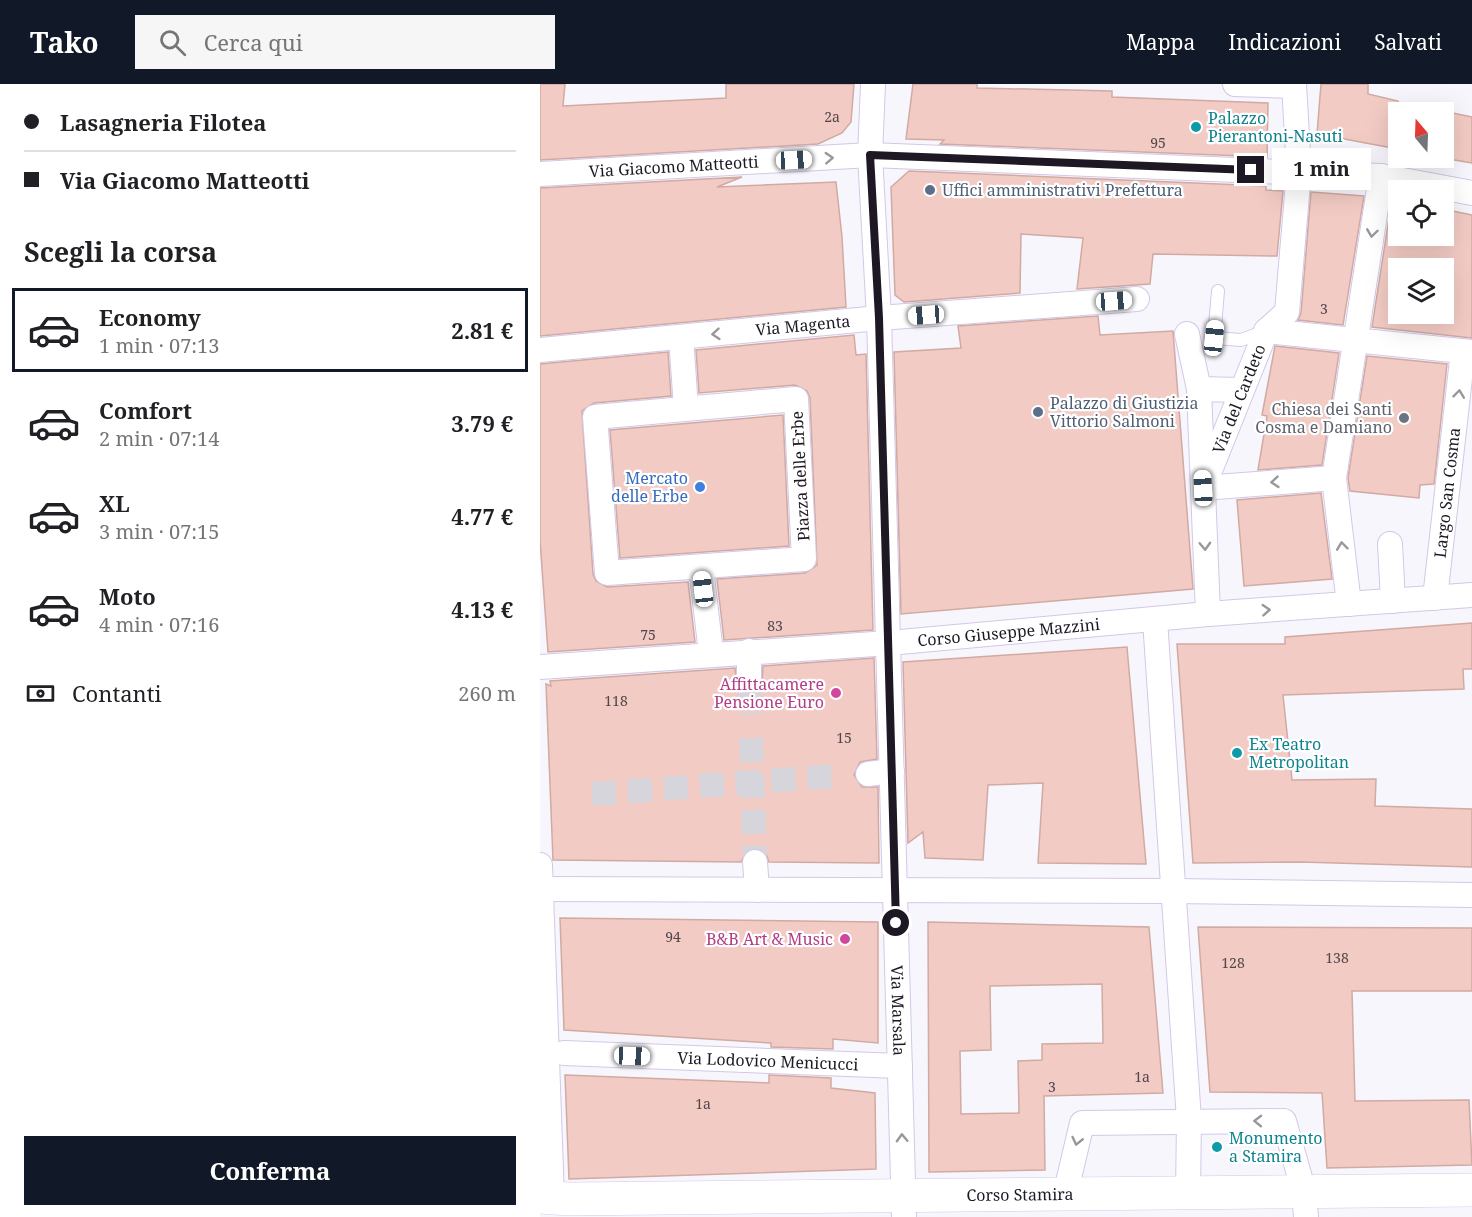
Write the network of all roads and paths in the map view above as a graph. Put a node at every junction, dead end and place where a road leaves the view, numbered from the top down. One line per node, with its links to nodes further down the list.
1 (873, 84): 4 (street, Via Marsala)
2 (1235, 84): 3 (street)
3 (1294, 85): 5 (street, Via del Cardeto)
4 (870, 155): 5 (street, Via Giacomo Matteotti); 6 (street, Via Giacomo Matteotti, one-way to 4); 11 (street, Via Marsala)
5 (1299, 171): 7 (street, Via Giacomo Matteotti); 12 (street, Via del Cardeto)
6 (540, 174)
7 (1381, 176): 8 (street, Via Giacomo Matteotti); 15 (street, one-way to 15)
8 (1472, 193)
9 (1218, 291): 12 (lane)
10 (1137, 299): 11 (street, Via Magenta)
11 (879, 318): 14 (street, Via Magenta, one-way to 14); 31 (street, Via Marsala)
12 (1266, 331): 15 (street); 19 (street, Via del Cardeto)
13 (1187, 334): 18 (street)
14 (681, 337): 16 (street, Via Magenta); 20 (street)
15 (1357, 340): 17 (street); 21 (street)
16 (540, 350)
17 (1468, 352): 26 (street, Largo San Cosma, one-way to 17)
18 (1199, 389): 19 (street); 22 (street)
19 (1240, 390): 22 (street, Via del Cardeto)
20 (686, 408): 24 (street, Piazza delle Erbe); 24 (street, Piazza delle Erbe)
21 (1334, 478): 22 (street, one-way to 22); 28 (street, one-way to 21)
22 (1203, 488): 29 (street, Via del Cardeto, one-way to 29)
23 (1390, 544): 27 (street)
24 (701, 568): 33 (street)
25 (1472, 595): 26 (street, Corso Giuseppe Mazzini)
26 (1435, 598): 27 (street, Corso Giuseppe Mazzini)
27 (1393, 601): 28 (street, Corso Giuseppe Mazzini)
28 (1348, 604): 29 (street, Corso Giuseppe Mazzini, one-way to 28)
29 (1208, 614): 30 (street, Corso Giuseppe Mazzini)
30 (1155, 620): 31 (street, Corso Giuseppe Mazzini); 42 (street)
31 (889, 643): 32 (street, Corso Giuseppe Mazzini); 36 (street, Via Marsala)
32 (748, 651): 33 (street, Corso Giuseppe Mazzini); 35 (street)
33 (711, 653): 34 (street, Corso Giuseppe Mazzini)
34 (543, 667)
35 (749, 677)
36 (892, 771): 37 (street); 41 (street, Via Marsala)
37 (868, 774)
38 (755, 862): 40 (street)
39 (545, 883): 40 (street); 44 (street)
40 (757, 890): 41 (street)
41 (895, 891): 42 (street); 46 (street, Via Marsala)
42 (1172, 891): 43 (street); 47 (street)
43 (1472, 896)
44 (542, 922): 50 (street)
45 (564, 1053): 46 (street, Via Lodovico Menicucci)
46 (900, 1066): 53 (street, Via Marsala, one-way to 46)
47 (1189, 1120): 49 (street); 51 (street, one-way to 47); 52 (street, one-way to 52)
48 (1472, 1191): 51 (street, Corso Stamira)
49 (1188, 1194): 51 (street, Corso Stamira); 52 (street, Corso Stamira)
50 (554, 1198): 53 (street, Corso Stamira)
51 (1305, 1205)
52 (1065, 1206): 53 (street, Corso Stamira)
53 (904, 1207)

